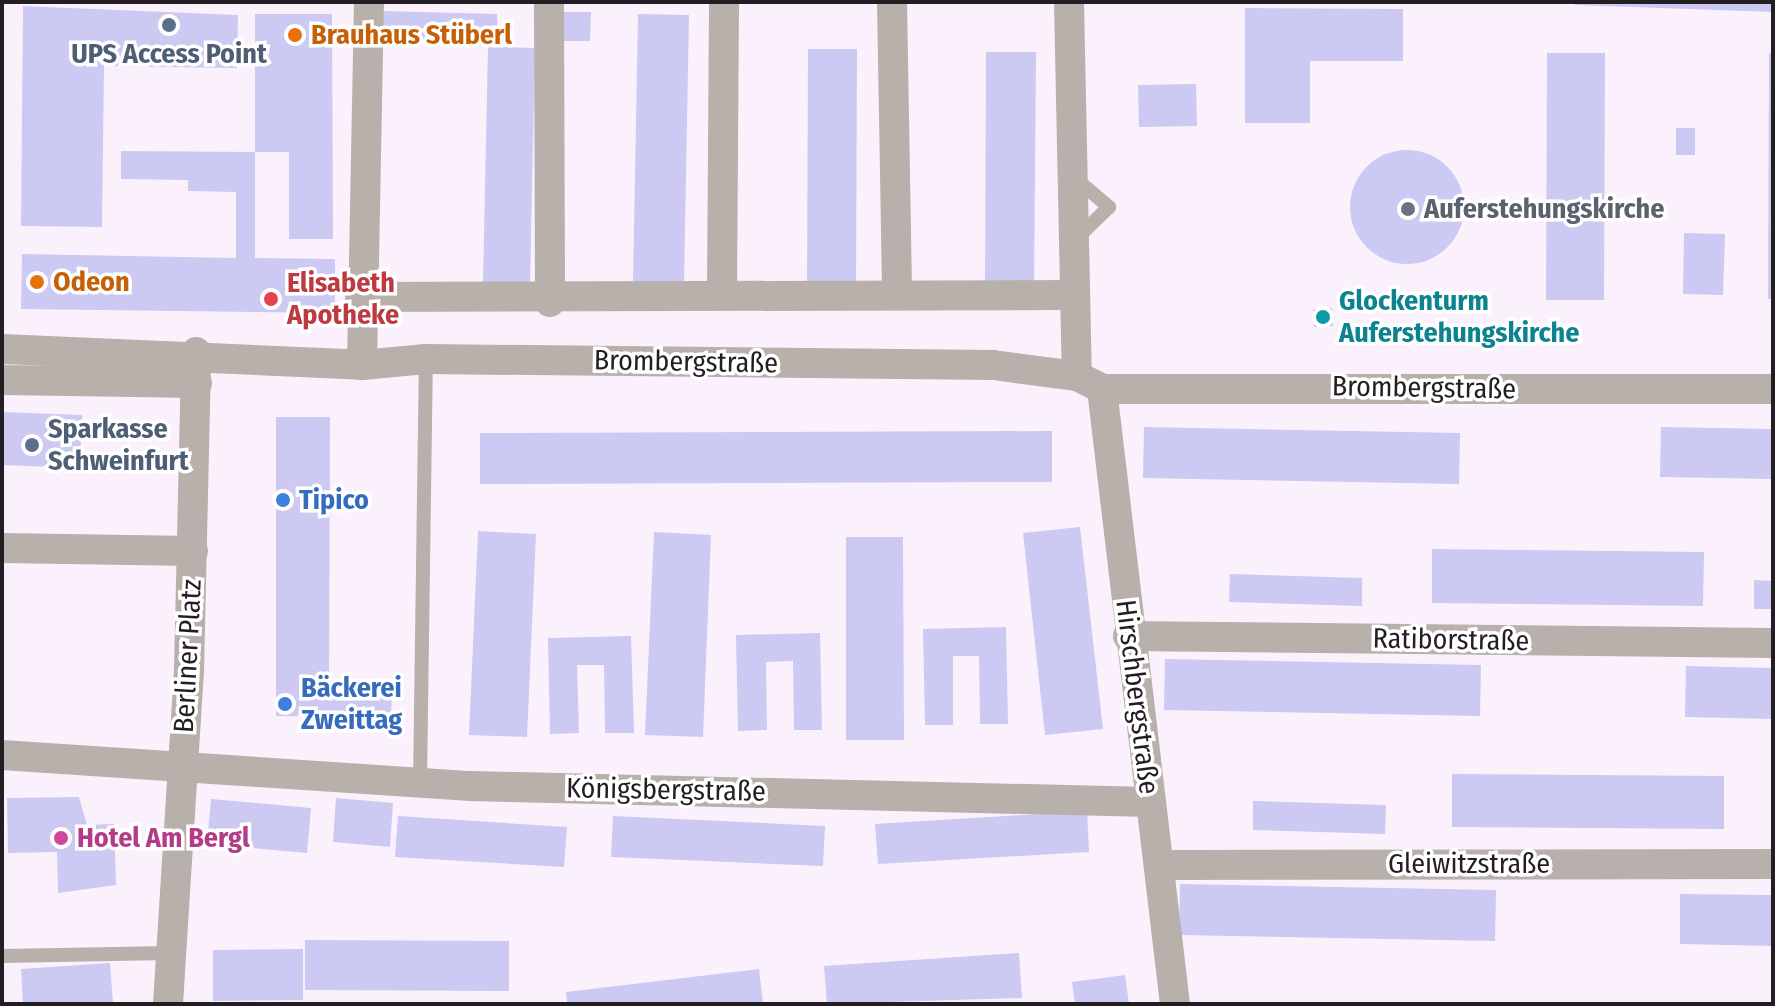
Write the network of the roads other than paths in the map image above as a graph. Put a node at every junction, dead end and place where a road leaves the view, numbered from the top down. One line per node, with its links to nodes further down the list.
1 (369, 2): 9 (street)
2 (549, 2): 10 (street)
3 (724, 2): 6 (street)
4 (892, 2): 7 (street)
5 (1069, 2): 8 (street)
6 (722, 292): 7 (street); 10 (street)
7 (897, 293): 8 (street)
8 (1074, 295): 17 (street)
9 (360, 297): 10 (street); 14 (street)
10 (550, 302)
11 (2, 349): 12 (street)
12 (196, 352): 14 (street); 16 (street, Berliner Platz)
13 (426, 359): 14 (street, Brombergstraße); 17 (street, Brombergstraße); 25 (lane)
14 (362, 365)
15 (2, 380): 16 (street)
16 (197, 383): 20 (street, Berliner Platz)
17 (1090, 383): 18 (street, Brombergstraße); 21 (street, Hirschbergstraße)
18 (1773, 389)
19 (2, 548): 20 (street, Berliner Platz)
20 (193, 551): 24 (street, Berliner Platz)
21 (1128, 636): 22 (street, Ratiborstraße); 26 (street, Hirschbergstraße)
22 (1773, 643)
23 (2, 755): 24 (street, Königsbergstraße)
24 (182, 762): 25 (street, Königsbergstraße); 29 (street, Berliner Platz)
25 (420, 782): 26 (street, Königsbergstraße)
26 (1151, 802): 28 (street, Hirschbergstraße)
27 (1773, 864): 28 (street, Gleiwitzstraße)
28 (1164, 865): 32 (street, Hirschbergstraße)
29 (169, 953): 30 (lane); 31 (street, Berliner Platz)
30 (2, 956)
31 (168, 1004)
32 (1175, 1004)

